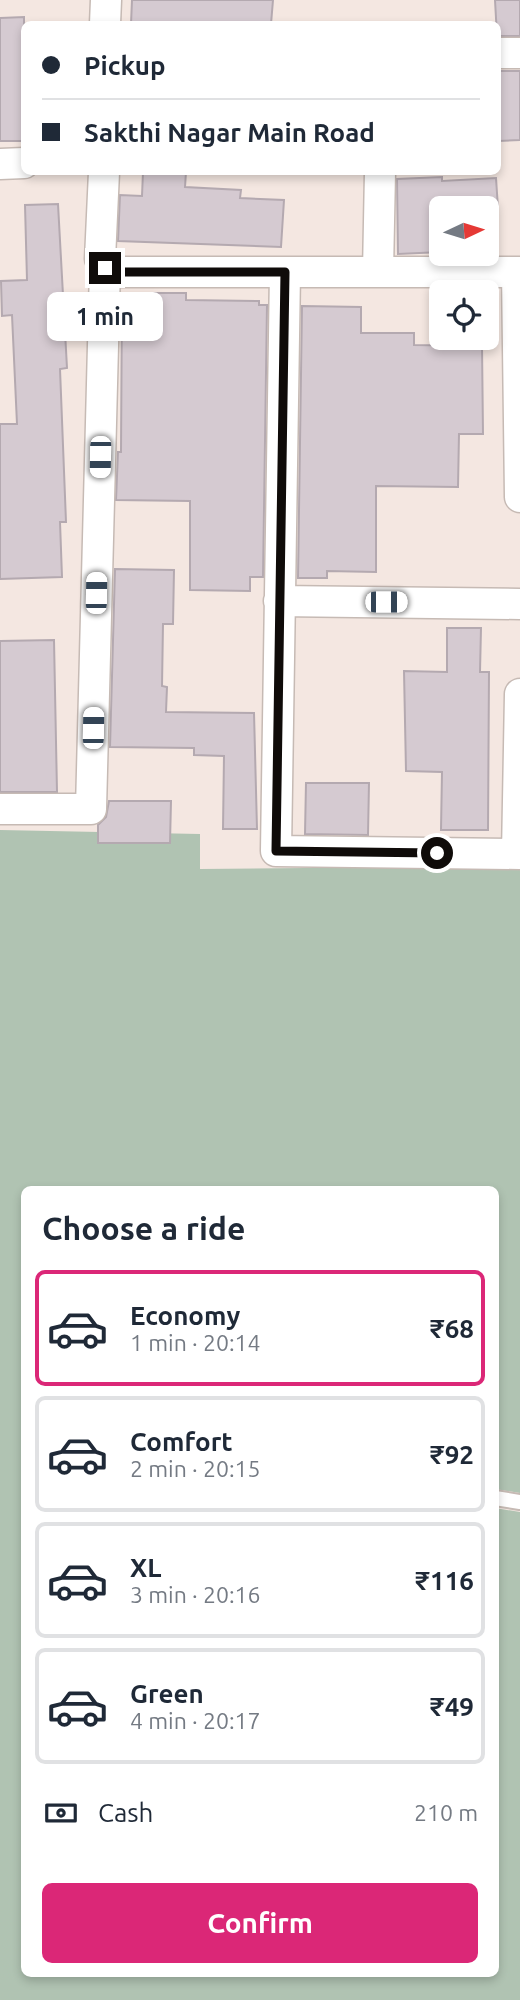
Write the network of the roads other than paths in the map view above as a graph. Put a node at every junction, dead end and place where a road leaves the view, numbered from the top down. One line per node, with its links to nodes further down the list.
1 (106, 0): 2 (street)
2 (106, 21)
3 (501, 53): 4 (street)
4 (520, 53)
5 (0, 163): 6 (street)
6 (21, 163)
7 (104, 175): 9 (street)
8 (380, 175): 11 (street)
9 (105, 268): 10 (street); 17 (street)
10 (285, 272): 11 (street); 14 (street)
11 (378, 272): 12 (street)
12 (518, 272): 13 (street)
13 (520, 497)
14 (279, 601): 15 (street); 18 (street)
15 (520, 604)
16 (520, 694): 18 (street)
17 (0, 809)
18 (519, 854)
19 (499, 1499): 20 (lane)
20 (520, 1502)

